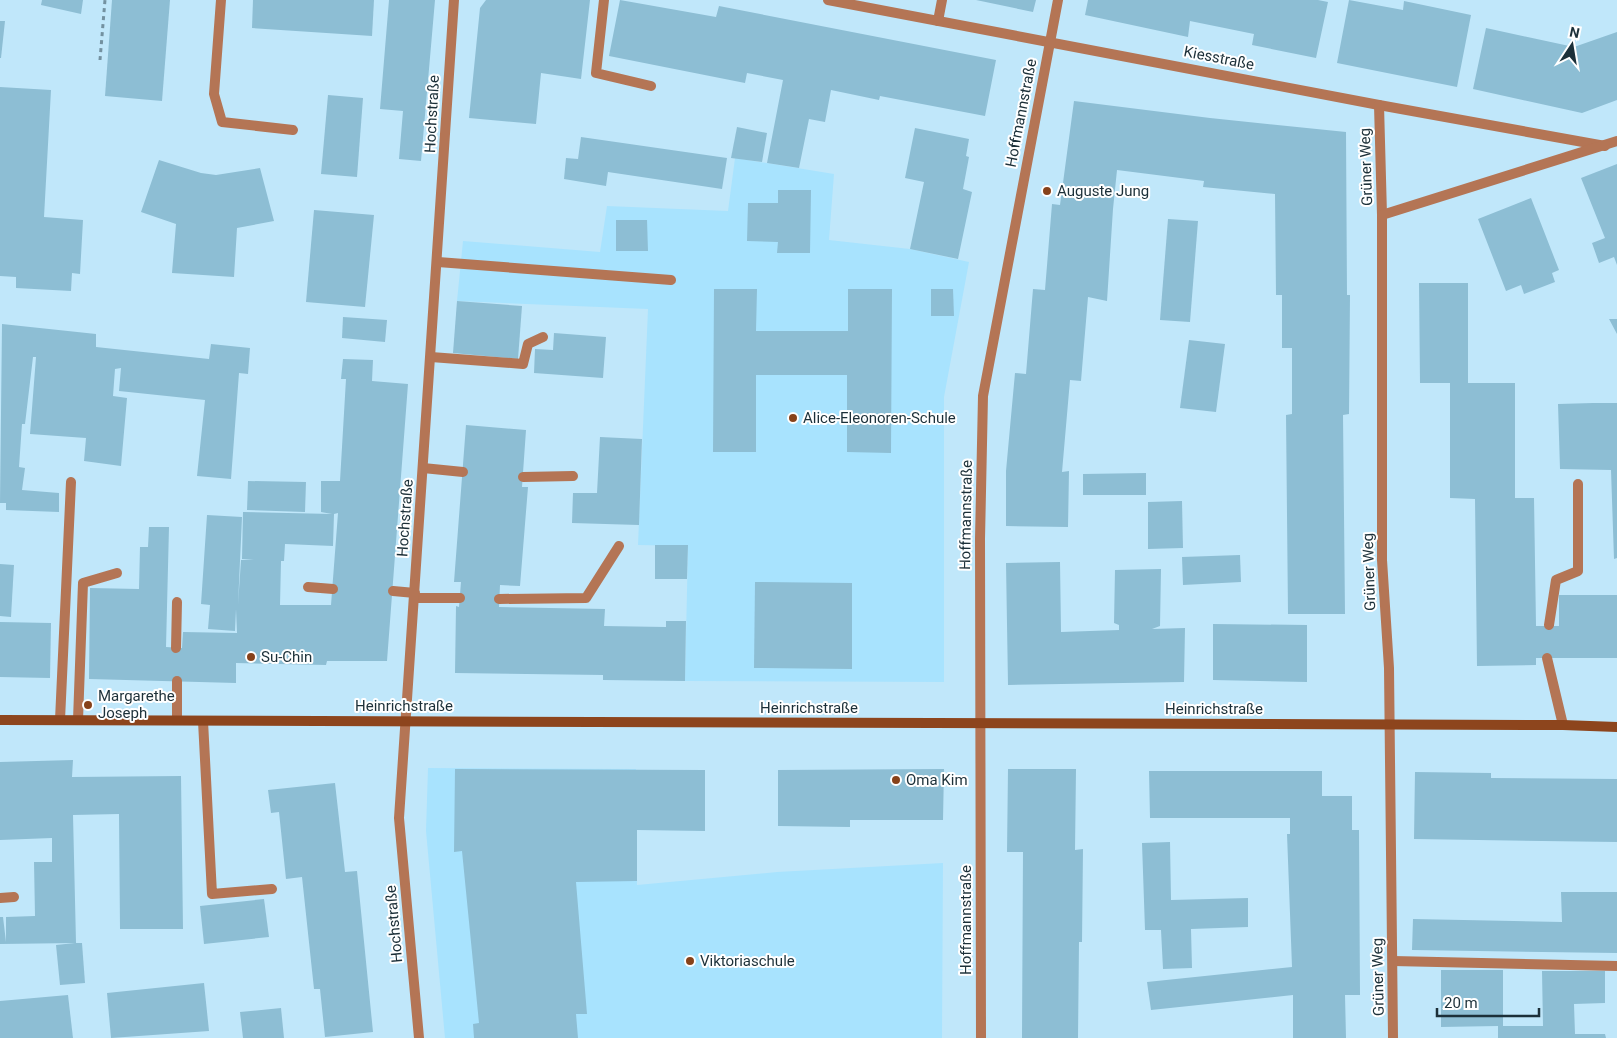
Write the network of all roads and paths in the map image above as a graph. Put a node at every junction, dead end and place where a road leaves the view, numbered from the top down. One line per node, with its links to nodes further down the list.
1 (105, 0): 10 (path)
2 (221, 0): 13 (street)
3 (454, 0): 17 (street, Hochstraße)
4 (604, 0): 11 (street)
5 (828, 0): 8 (street, Kiesstraße)
6 (942, 0): 8 (street)
7 (1058, 0): 9 (street, Hoffmannstraße)
8 (938, 22): 9 (street, Kiesstraße)
9 (1049, 41): 12 (street, Kiesstraße); 46 (street, Hoffmannstraße)
10 (100, 60)
11 (651, 86)
12 (1379, 105): 15 (street, Kiesstraße); 16 (street, Grüner Weg)
13 (293, 130)
14 (1617, 141): 15 (street)
15 (1605, 146): 16 (street)
16 (1382, 215): 47 (street, Grüner Weg)
17 (438, 262): 18 (street); 20 (street, Hochstraße)
18 (671, 280)
19 (543, 338): 20 (street)
20 (431, 357): 21 (street, Hochstraße)
21 (423, 468): 22 (street); 32 (street, Hochstraße)
22 (463, 472)
23 (573, 476): 24 (street)
24 (523, 478)
25 (71, 482): 41 (street)
26 (1578, 484): 36 (street)
27 (619, 546): 34 (street)
28 (117, 572): 42 (street)
29 (308, 587): 30 (street)
30 (333, 589)
31 (393, 591): 32 (street)
32 (414, 595): 33 (street); 45 (street, Hochstraße)
33 (460, 598)
34 (499, 599)
35 (177, 602): 37 (street)
36 (1549, 626)
37 (176, 648)
38 (1547, 658): 48 (street)
39 (177, 681): 43 (street)
40 (0, 720): 41 (main road, Heinrichstraße)
41 (60, 720): 42 (main road, Heinrichstraße)
42 (78, 720): 43 (main road, Heinrichstraße)
43 (177, 720): 44 (main road, Heinrichstraße)
44 (203, 720): 45 (main road, Heinrichstraße); 50 (street)
45 (406, 721): 46 (main road, Heinrichstraße); 55 (street, Hochstraße)
46 (982, 723): 47 (main road, Heinrichstraße); 56 (street, Hoffmannstraße)
47 (1389, 724): 48 (main road, Heinrichstraße); 53 (street, Grüner Weg)
48 (1563, 725): 49 (main road, Heinrichstraße)
49 (1617, 727)
50 (272, 889)
51 (14, 897): 52 (street)
52 (0, 898)
53 (1393, 961): 54 (street); 57 (street, Grüner Weg)
54 (1617, 966)
55 (419, 1038)
56 (980, 1038)
57 (1393, 1038)

